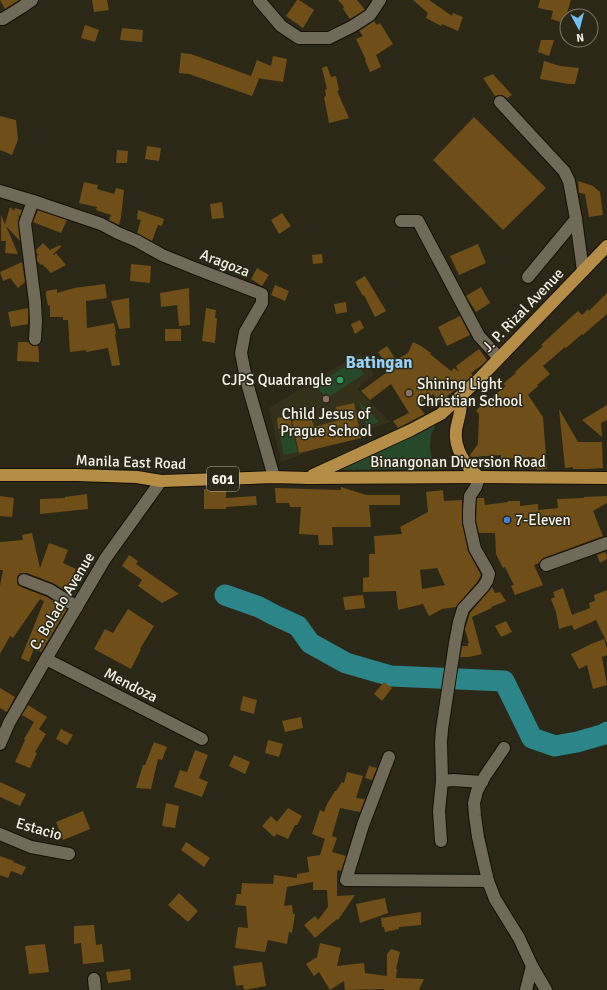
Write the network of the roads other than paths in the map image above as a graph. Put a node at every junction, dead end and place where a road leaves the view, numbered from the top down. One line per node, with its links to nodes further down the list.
1 (32, 0): 4 (street)
2 (259, 0): 3 (street)
3 (380, 0)
4 (0, 19)
5 (500, 102): 8 (street)
6 (0, 191): 7 (street, Aragoza)
7 (33, 200): 13 (street); 17 (street, Aragoza)
8 (576, 219): 11 (street); 12 (street)
9 (401, 221): 14 (street)
10 (607, 246): 11 (main road, J. P. Rizal Avenue / 601)
11 (583, 272): 14 (main road, J. P. Rizal Avenue / 601)
12 (528, 276)
13 (36, 339)
14 (499, 358): 15 (main road, J. P. Rizal Avenue / 601)
15 (462, 396): 18 (main road); 19 (main road, J. P. Rizal Avenue / 601)
16 (0, 475): 21 (main road, Manila East Road / 601)
17 (274, 477): 19 (main road, Manila East Road / 601); 21 (main road, Manila East Road / 601)
18 (479, 477): 19 (main road, Binangonan Diversion Road); 20 (main road, Binangonan Diversion Road); 32 (street)
19 (308, 478)
20 (607, 478)
21 (161, 481): 25 (street, C. Bolado Avenue)
22 (607, 543): 23 (street)
23 (546, 565)
24 (24, 580): 25 (street)
25 (77, 607): 26 (street, C. Bolado Avenue)
26 (46, 658): 27 (street, C. Bolado Avenue); 28 (street, Mendoza)
27 (5, 720): 29 (street, C. Bolado Avenue)
28 (202, 740)
29 (0, 744)
30 (504, 748): 33 (street)
31 (389, 757): 37 (street)
32 (442, 781): 33 (street); 35 (street)
33 (482, 782): 37 (street)
34 (0, 834): 36 (street, Estacio)
35 (441, 841)
36 (69, 854)
37 (488, 881): 38 (street)
38 (532, 966): 39 (street); 40 (street)
39 (526, 990)
40 (546, 990)

